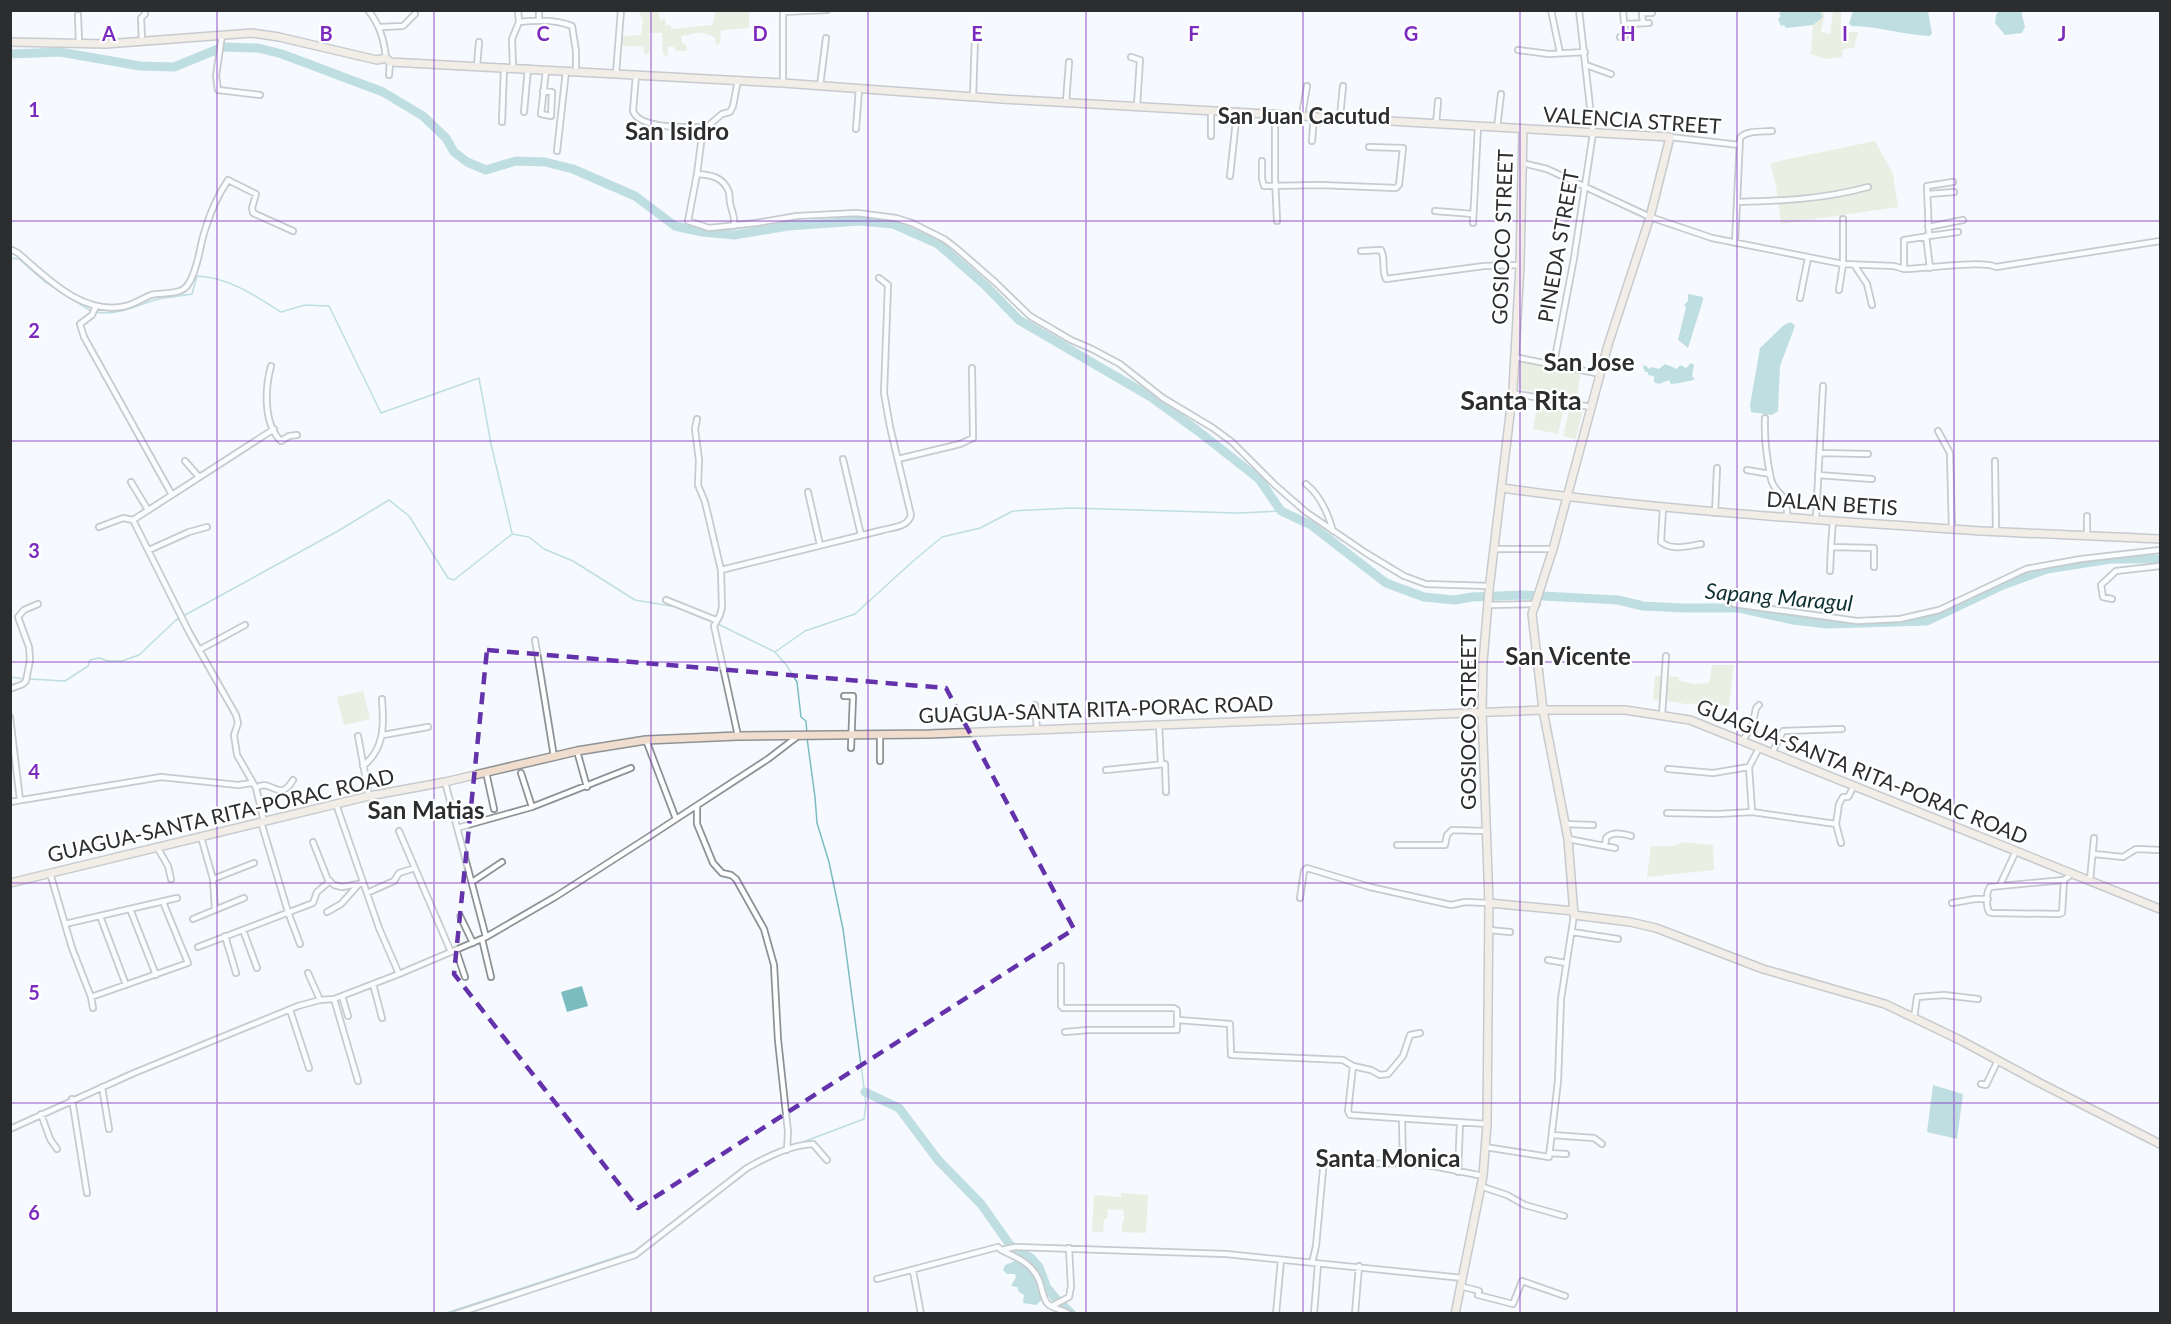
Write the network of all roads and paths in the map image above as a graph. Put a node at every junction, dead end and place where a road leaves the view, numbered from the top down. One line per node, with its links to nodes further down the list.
1 (145, 10): 24 (street)
2 (368, 10): 16 (street)
3 (375, 10): 16 (street)
4 (518, 10): 17 (street)
5 (539, 10): 15 (street)
6 (621, 10): 42 (street)
7 (827, 10): 11 (street)
8 (1551, 10): 30 (street)
9 (1579, 10): 29 (street, PINEDA STREET)
10 (1623, 10): 18 (street)
11 (783, 11): 47 (street)
12 (1652, 13): 18 (street)
13 (415, 14): 19 (street)
14 (78, 15): 27 (street)
15 (539, 20): 17 (street); 41 (street)
16 (377, 21): 19 (street)
17 (519, 22): 37 (street)
18 (1625, 24): 21 (street)
19 (380, 27): 32 (street)
20 (222, 37): 24 (street, VALENCIA STREET); 32 (street, VALENCIA STREET); 54 (street)
21 (1620, 37)
22 (826, 38): 48 (street)
23 (975, 38): 55 (street)
24 (142, 41): 27 (street, VALENCIA STREET)
25 (10, 42): 27 (street, VALENCIA STREET)
26 (479, 42): 35 (street)
27 (79, 44)
28 (1518, 50): 30 (street)
29 (1585, 52): 30 (street); 34 (street, PINEDA STREET)
30 (1560, 53)
31 (1131, 57): 58 (street)
32 (388, 60): 35 (street, VALENCIA STREET); 45 (street)
33 (1069, 62): 57 (street)
34 (1586, 64): 44 (street); 74 (street, PINEDA STREET)
35 (477, 66): 36 (street, VALENCIA STREET)
36 (504, 67): 37 (street, VALENCIA STREET); 66 (street)
37 (513, 67): 38 (street, VALENCIA STREET)
38 (528, 68): 39 (street, VALENCIA STREET); 61 (street)
39 (546, 70): 40 (street, VALENCIA STREET); 52 (street)
40 (566, 71): 41 (street, VALENCIA STREET); 80 (street)
41 (576, 72): 42 (street, VALENCIA STREET)
42 (616, 74): 43 (street, VALENCIA STREET)
43 (636, 74): 46 (street, VALENCIA STREET); 69 (street)
44 (1611, 74)
45 (389, 75)
46 (738, 80): 47 (street, VALENCIA STREET); 69 (street)
47 (783, 83): 48 (street, VALENCIA STREET)
48 (820, 86): 51 (street, VALENCIA STREET)
49 (1307, 86): 63 (street)
50 (1343, 86): 65 (street)
51 (859, 89): 55 (street, VALENCIA STREET); 71 (street)
52 (543, 91): 52 (street)
53 (1501, 93): 70 (street)
54 (260, 94)
55 (974, 97): 57 (street, VALENCIA STREET)
56 (1438, 101): 67 (street)
57 (1066, 102): 58 (street, VALENCIA STREET)
58 (1137, 105): 59 (street, VALENCIA STREET)
59 (1211, 110): 60 (street, VALENCIA STREET); 75 (street)
60 (1237, 111): 62 (street, VALENCIA STREET); 84 (street)
61 (524, 112)
62 (1275, 113): 63 (street, VALENCIA STREET); 86 (street)
63 (1302, 115): 64 (street, VALENCIA STREET)
64 (1314, 116): 65 (street, VALENCIA STREET); 77 (street)
65 (1340, 117): 67 (street, VALENCIA STREET)
66 (502, 122)
67 (1436, 124): 68 (street, VALENCIA STREET)
68 (1478, 126): 70 (street, VALENCIA STREET); 93 (street)
69 (707, 127): 83 (street)
70 (1497, 128): 72 (street, VALENCIA STREET)
71 (856, 129)
72 (1523, 129): 74 (street, VALENCIA STREET); 82 (street, GOSIOCO STREET)
73 (1772, 132): 78 (street)
74 (1593, 133): 76 (street, VALENCIA STREET); 88 (street, PINEDA STREET)
75 (1211, 136)
76 (1670, 136): 78 (street, VALENCIA STREET); 94 (street)
77 (1312, 141)
78 (1739, 146): 91 (street)
79 (1369, 147): 86 (street)
80 (557, 151)
81 (1262, 161): 86 (street)
82 (1522, 163): 88 (street); 110 (street, GOSIOCO STREET)
83 (698, 174): 99 (street); 99 (street)
84 (1230, 176)
85 (1953, 182): 90 (street)
86 (1275, 186): 97 (street)
87 (1868, 187): 91 (street)
88 (1586, 188): 94 (street); 120 (street, PINEDA STREET)
89 (1954, 192): 90 (street)
90 (1928, 194): 100 (street)
91 (1737, 202): 105 (street)
92 (1435, 211): 93 (street)
93 (1473, 214): 98 (street)
94 (1650, 217): 105 (street); 123 (street)
95 (1843, 219): 109 (street)
96 (1964, 220): 100 (street)
97 (1277, 221)
98 (1473, 224)
99 (734, 226): 161 (street)
100 (1928, 226): 103 (street)
101 (293, 231): 118 (street)
102 (1958, 232): 103 (street)
103 (1927, 236): 112 (street); 113 (street)
104 (2160, 241): 112 (street)
105 (1735, 243): 108 (street)
106 (10, 249): 118 (street)
107 (1361, 251): 110 (street)
108 (1808, 258): 109 (street); 116 (street)
109 (1843, 264): 111 (street); 115 (street)
110 (1520, 265): 119 (street, GOSIOCO STREET)
111 (1855, 266): 113 (street); 117 (street)
112 (1930, 268): 113 (street)
113 (1904, 269)
114 (879, 278): 135 (street)
115 (1839, 290)
116 (1800, 298)
117 (1872, 305)
118 (96, 308): 148 (street)
119 (1514, 357): 120 (street); 125 (street, GOSIOCO STREET)
120 (1554, 363): 123 (street)
121 (271, 366): 129 (street)
122 (972, 368): 135 (street)
123 (1601, 374): 126 (street)
124 (1822, 386): 132 (street)
125 (1512, 393): 126 (street); 146 (street, GOSIOCO STREET)
126 (1591, 407): 149 (street)
127 (1765, 418): 140 (street)
128 (697, 419): 175 (street)
129 (274, 429): 131 (street); 142 (street)
130 (1938, 431): 160 (street)
131 (297, 435)
132 (1820, 453): 133 (street); 141 (street)
133 (1868, 454)
134 (843, 459): 164 (street)
135 (898, 459): 164 (street)
136 (1995, 460): 162 (street)
137 (185, 461): 142 (street)
138 (1717, 468): 152 (street)
139 (1747, 470): 140 (street)
140 (1770, 474): 154 (street)
141 (1818, 476): 143 (street); 155 (street)
142 (199, 477): 148 (street)
143 (1872, 480)
144 (131, 482): 151 (street)
145 (1306, 484): 161 (street)
146 (1502, 488): 149 (street, DALAN BETIS); 169 (street, GOSIOCO STREET)
147 (808, 492): 167 (street)
148 (172, 495): 151 (street)
149 (1567, 497): 150 (street, DALAN BETIS); 170 (street)
150 (1663, 507): 152 (street, DALAN BETIS); 166 (street)
151 (148, 510): 156 (street)
152 (1715, 513): 154 (street, DALAN BETIS)
153 (2087, 516): 163 (street)
154 (1787, 517): 155 (street, DALAN BETIS)
155 (1816, 519): 157 (street, DALAN BETIS)
156 (134, 520): 158 (street); 171 (street)
157 (1833, 520): 160 (street, DALAN BETIS); 168 (street)
158 (99, 527)
159 (207, 527): 171 (street)
160 (1952, 529): 162 (street, DALAN BETIS)
161 (1333, 531): 177 (street)
162 (1996, 531): 163 (street, DALAN BETIS)
163 (2087, 534): 165 (street, DALAN BETIS)
164 (861, 535): 167 (street)
165 (2160, 539)
166 (1701, 544)
167 (820, 545): 175 (street)
168 (1831, 547): 174 (street); 176 (street)
169 (1494, 549): 170 (street); 177 (street, GOSIOCO STREET)
170 (1553, 549): 180 (street)
171 (149, 550): 187 (street)
172 (2160, 550): 183 (street)
173 (2160, 566): 178 (street)
174 (1874, 567)
175 (721, 570): 184 (street)
176 (1830, 571)
177 (1489, 588): 182 (street, GOSIOCO STREET)
178 (2112, 599)
179 (666, 600): 184 (street)
180 (1537, 603): 182 (street); 194 (street)
181 (38, 604): 189 (street)
182 (1488, 604): 195 (street, GOSIOCO STREET)
183 (1734, 604)
184 (716, 620): 207 (street)
185 (245, 625): 187 (street)
186 (535, 640): 214 (street)
187 (199, 650): 226 (street)
188 (1666, 656): 196 (street)
189 (10, 689)
190 (844, 696): 202 (street)
191 (382, 699): 204 (street)
192 (1035, 705): 201 (street)
193 (1759, 705): 209 (street)
194 (1543, 710): 195 (street, GUAGUA-SANTA RITA-PORAC ROAD); 196 (street, GUAGUA-SANTA RITA-PORAC ROAD); 241 (street)
195 (1482, 712): 198 (street, GUAGUA-SANTA RITA-PORAC ROAD); 246 (street, GOSIOCO STREET)
196 (1662, 715): 209 (street, GUAGUA-SANTA RITA-PORAC ROAD)
197 (10, 717): 231 (street)
198 (1159, 725): 201 (street, GUAGUA-SANTA RITA-PORAC ROAD); 216 (street)
199 (428, 727): 204 (street)
200 (1842, 729): 213 (street)
201 (1037, 730): 203 (street, GUAGUA-SANTA RITA-PORAC ROAD)
202 (852, 734): 203 (street, GUAGUA-SANTA RITA-PORAC ROAD); 205 (street, GUAGUA-SANTA RITA-PORAC ROAD); 210 (street)
203 (880, 734): 215 (street)
204 (383, 735): 217 (street)
205 (804, 735): 207 (street, GUAGUA-SANTA RITA-PORAC ROAD); 234 (street)
206 (358, 736): 217 (street)
207 (738, 736): 208 (street, GUAGUA-SANTA RITA-PORAC ROAD)
208 (646, 740): 212 (street, GUAGUA-SANTA RITA-PORAC ROAD); 239 (street)
209 (1742, 741): 211 (street, GUAGUA-SANTA RITA-PORAC ROAD)
210 (851, 748)
211 (1759, 748): 213 (street, GUAGUA-SANTA RITA-PORAC ROAD); 218 (street)
212 (577, 751): 214 (street, GUAGUA-SANTA RITA-PORAC ROAD); 228 (street)
213 (1772, 753): 227 (street, GUAGUA-SANTA RITA-PORAC ROAD)
214 (554, 757): 222 (street, GUAGUA-SANTA RITA-PORAC ROAD)
215 (879, 761)
216 (1161, 764): 221 (street); 229 (street)
217 (363, 766): 230 (street)
218 (1749, 767): 220 (street); 237 (street)
219 (631, 768): 228 (street)
220 (1668, 769)
221 (1106, 770)
222 (486, 772): 225 (street, GUAGUA-SANTA RITA-PORAC ROAD); 236 (street)
223 (521, 773): 235 (street)
224 (293, 780): 226 (street)
225 (445, 782): 230 (street, GUAGUA-SANTA RITA-PORAC ROAD); 244 (street)
226 (254, 786): 231 (street); 240 (street)
227 (1854, 786): 242 (street); 258 (street, GUAGUA-SANTA RITA-PORAC ROAD)
228 (587, 787): 235 (street)
229 (1166, 792)
230 (369, 796): 233 (street, GUAGUA-SANTA RITA-PORAC ROAD)
231 (20, 800): 232 (street)
232 (10, 802)
233 (336, 804): 240 (street, GUAGUA-SANTA RITA-PORAC ROAD); 272 (street)
234 (697, 806): 239 (street); 346 (street)
235 (532, 807): 244 (street)
236 (494, 809)
237 (1752, 812): 238 (street); 242 (street)
238 (1666, 813)
239 (676, 819): 297 (street)
240 (263, 822): 248 (street, GUAGUA-SANTA RITA-PORAC ROAD); 285 (street)
241 (1565, 824): 243 (street); 250 (street)
242 (1836, 824): 252 (street)
243 (1593, 825)
244 (457, 828): 270 (street)
245 (399, 831): 262 (street)
246 (1485, 831): 253 (street); 280 (street, GOSIOCO STREET)
247 (1632, 836): 254 (street)
248 (201, 837): 255 (street, GUAGUA-SANTA RITA-PORAC ROAD); 266 (street)
249 (2094, 838): 259 (street)
250 (1568, 839): 254 (street); 287 (street)
251 (314, 842): 267 (street)
252 (1841, 843)
253 (1397, 845)
254 (1605, 846): 256 (street)
255 (157, 847): 263 (street, GUAGUA-SANTA RITA-PORAC ROAD); 265 (street)
256 (1615, 848)
257 (2160, 850): 259 (street)
258 (2016, 851): 264 (street, GUAGUA-SANTA RITA-PORAC ROAD); 273 (street)
259 (2094, 854): 269 (street)
260 (502, 862): 270 (street)
261 (254, 863): 266 (street)
262 (416, 868): 274 (street); 302 (street)
263 (50, 873): 271 (street, GUAGUA-SANTA RITA-PORAC ROAD); 291 (street)
264 (2073, 873): 268 (street); 269 (street, GUAGUA-SANTA RITA-PORAC ROAD)
265 (171, 879)
266 (213, 879): 284 (street)
267 (330, 880): 272 (street); 285 (street)
268 (2064, 880): 273 (street); 278 (street)
269 (2090, 880): 282 (street, GUAGUA-SANTA RITA-PORAC ROAD)
270 (472, 882): 297 (street)
271 (10, 883)
272 (361, 884): 274 (street); 286 (street)
273 (2000, 885): 278 (street)
274 (367, 893): 309 (street)
275 (177, 898): 279 (street)
276 (244, 898): 284 (street)
277 (1300, 898): 280 (street)
278 (1988, 899): 281 (street)
279 (163, 902): 283 (street); 310 (street)
280 (1490, 903): 287 (street); 293 (street, GOSIOCO STREET)
281 (1952, 903)
282 (2160, 907)
283 (130, 909): 288 (street); 310 (street)
284 (215, 910): 290 (street)
285 (288, 912): 292 (street); 300 (street)
286 (327, 912)
287 (1574, 913): 295 (street); 324 (street)
288 (100, 916): 291 (street); 314 (street)
289 (460, 916): 299 (street)
290 (193, 918)
291 (65, 924): 316 (street)
292 (243, 930): 296 (street); 306 (street)
293 (1489, 930): 294 (street); 338 (street, GOSIOCO STREET)
294 (1509, 932)
295 (1572, 932): 298 (street); 304 (street)
296 (225, 936): 301 (street); 307 (street)
297 (484, 938): 299 (street); 311 (street)
298 (1618, 939)
299 (473, 943): 302 (street)
300 (300, 944)
301 (198, 947)
302 (454, 951): 309 (street); 312 (street)
303 (1548, 960): 304 (street)
304 (1566, 963): 341 (street)
305 (1061, 966): 325 (street)
306 (257, 968)
307 (236, 973)
308 (308, 974): 319 (street)
309 (399, 974): 313 (street)
310 (156, 975): 314 (street)
311 (491, 976)
312 (465, 977)
313 (372, 984): 315 (street); 323 (street)
314 (126, 985): 316 (street)
315 (342, 996): 317 (street); 322 (street)
316 (91, 997): 320 (street)
317 (334, 999): 319 (street); 331 (street)
318 (1978, 999): 324 (street)
319 (320, 1000): 321 (street)
320 (93, 1008)
321 (290, 1010): 330 (street); 332 (street)
322 (348, 1016)
323 (382, 1018)
324 (1914, 1018): 328 (street)
325 (1178, 1020): 326 (street); 329 (street)
326 (1065, 1032)
327 (1420, 1033): 329 (street)
328 (1998, 1060): 333 (street); 343 (street)
329 (1353, 1066): 336 (street)
330 (309, 1068)
331 (358, 1081)
332 (102, 1087): 334 (street); 340 (street)
333 (1992, 1088)
334 (72, 1099): 335 (street); 356 (street)
335 (41, 1114): 339 (street); 345 (street)
336 (1402, 1119): 337 (street); 351 (street)
337 (1460, 1123): 338 (street); 353 (street)
338 (1487, 1124): 344 (street, GOSIOCO STREET)
339 (10, 1129)
340 (110, 1129)
341 (1551, 1135): 342 (street); 347 (street)
342 (1602, 1144)
343 (2160, 1144)
344 (1485, 1147): 347 (street); 354 (street, GOSIOCO STREET)
345 (57, 1149)
346 (787, 1150): 349 (street); 370 (street)
347 (1549, 1153): 348 (street)
348 (1566, 1154)
349 (827, 1160)
350 (1324, 1160): 361 (street)
351 (1403, 1162): 352 (street); 353 (street)
352 (1355, 1164)
353 (1458, 1172): 354 (street)
354 (1483, 1176): 355 (street, GOSIOCO STREET)
355 (1480, 1186): 357 (street); 365 (street, GOSIOCO STREET)
356 (87, 1193)
357 (1564, 1216)
358 (1069, 1248): 359 (street); 360 (street); 369 (street)
359 (1003, 1249): 364 (street); 369 (street)
360 (1281, 1260): 361 (street); 373 (street)
361 (1312, 1263): 362 (street)
362 (1318, 1264): 363 (street); 374 (street)
363 (1359, 1266): 365 (street); 375 (street)
364 (913, 1271): 366 (street); 371 (street)
365 (1463, 1278): 367 (street, GOSIOCO STREET)
366 (877, 1279)
367 (1461, 1286): 368 (street); 376 (street, GOSIOCO STREET)
368 (1565, 1296)
369 (1051, 1306): 372 (street)
370 (456, 1314)
371 (921, 1314)
372 (1069, 1314)
373 (1276, 1314)
374 (1314, 1314)
375 (1355, 1314)
376 (1455, 1314)

